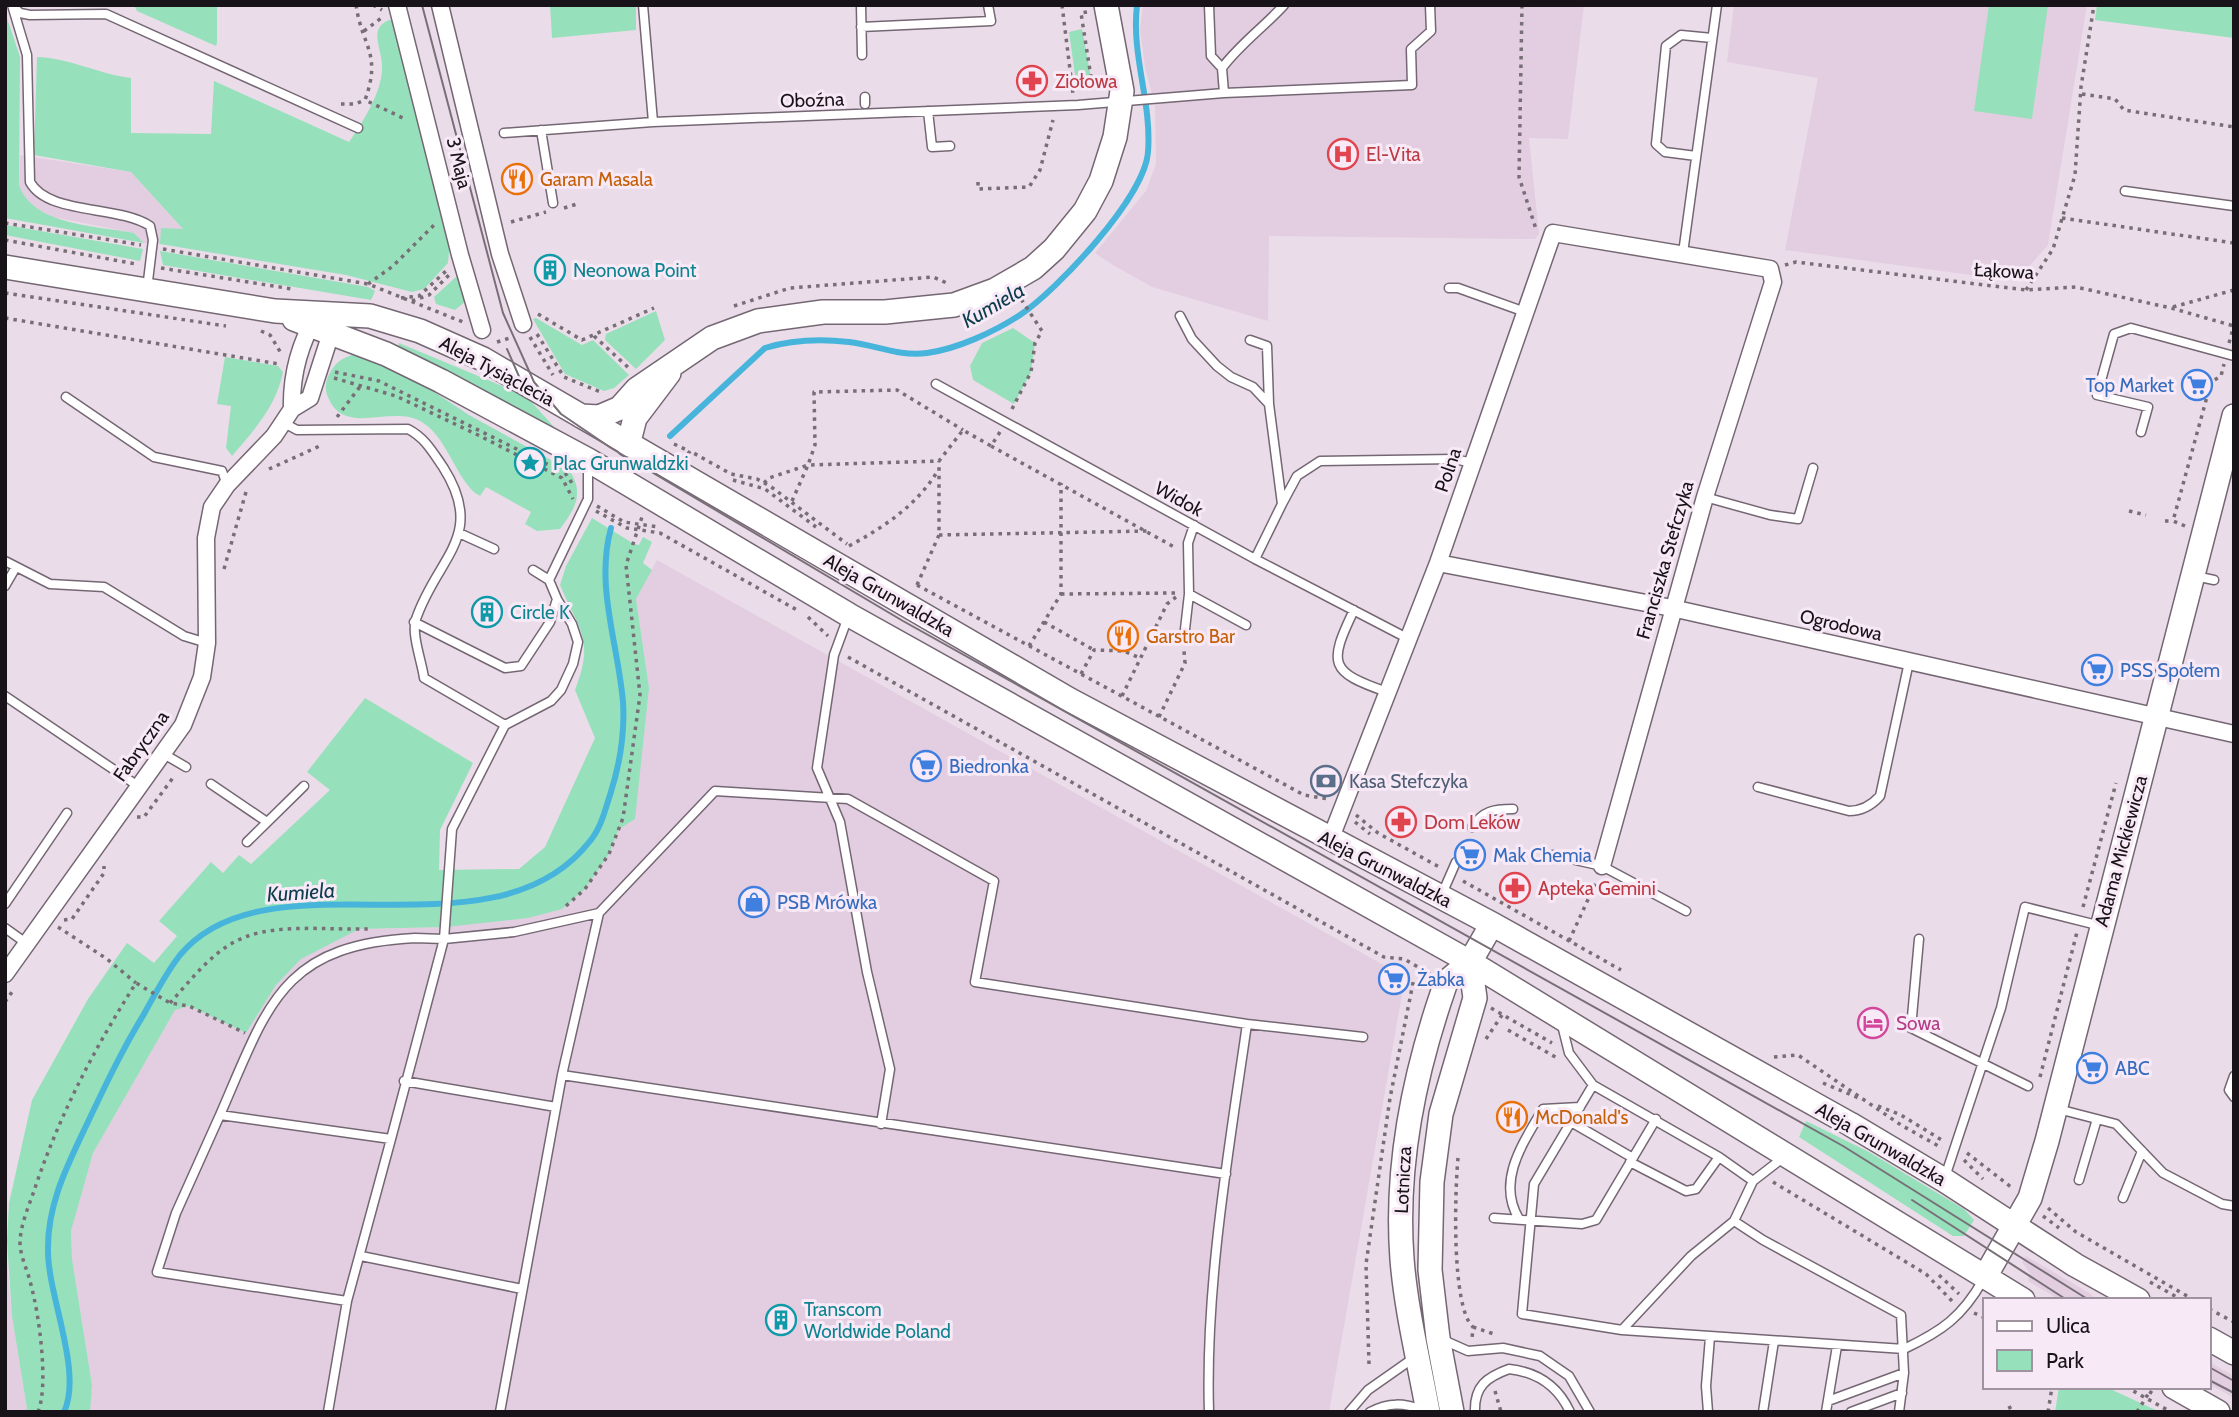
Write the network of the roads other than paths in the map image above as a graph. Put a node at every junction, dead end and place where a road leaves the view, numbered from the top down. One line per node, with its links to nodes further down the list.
1 (12, 5): 20 (lane); 31 (lane)
2 (440, 5): 36 (street, 3 Maja)
3 (643, 5): 19 (lane)
4 (860, 5): 12 (lane)
5 (988, 5): 12 (lane)
6 (1105, 5): 17 (main road)
7 (1209, 5): 15 (lane)
8 (1284, 5): 15 (lane)
9 (1430, 5): 16 (lane, Oboźna)
10 (1717, 5): 13 (lane)
11 (394, 9): 35 (street, 3 Maja)
12 (861, 27): 14 (lane)
13 (1713, 38): 24 (lane); 24 (lane)
14 (862, 55)
15 (1222, 68): 16 (lane)
16 (1224, 93): 17 (lane, Oboźna)
17 (1129, 101): 18 (lane, Oboźna); 39 (main road)
18 (928, 111): 19 (lane, Oboźna); 23 (lane)
19 (653, 122): 21 (lane, Oboźna)
20 (358, 128)
21 (541, 130): 22 (lane, Oboźna); 27 (lane)
22 (504, 132)
23 (950, 146)
24 (1696, 156): 28 (lane)
25 (2125, 191): 26 (lane)
26 (2234, 206)
27 (552, 207)
28 (1683, 253): 32 (street, Polna); 52 (street, Franciszka Stefczyka)
29 (5, 267): 31 (main road, Aleja Tysiąclecia)
30 (1449, 288): 32 (lane)
31 (147, 290): 34 (main road, Aleja Tysiąclecia)
32 (1525, 312): 49 (street, Polna)
33 (1180, 316): 42 (lane)
34 (319, 324): 43 (street); 43 (street, Fabryczna); 44 (main road, Aleja Tysiąclecia); 48 (main road, Aleja Tysiąclecia)
35 (482, 330)
36 (520, 333)
37 (1250, 340): 42 (lane)
38 (2230, 355): 46 (lane)
39 (677, 361): 44 (main road); 47 (main road)
40 (936, 384): 54 (lane, Widok)
41 (66, 397): 51 (lane)
42 (1269, 404): 53 (lane)
43 (288, 416): 51 (street, Fabryczna); 55 (lane)
44 (581, 416): 47 (main road, Aleja Tysiąclecia)
45 (2234, 416): 77 (main road, Adama Mickiewicza)
46 (2141, 432)
47 (628, 444): 91 (main road, Aleja Grunwaldzka)
48 (588, 460): 62 (lane); 68 (main road, Aleja Grunwaldzka)
49 (1472, 463): 53 (lane); 59 (street, Polna)
50 (1813, 468): 52 (lane)
51 (227, 485): 73 (street, Fabryczna)
52 (1705, 497): 66 (street, Franciszka Stefczyka)
53 (1282, 504): 57 (lane)
54 (1194, 525): 57 (lane, Widok); 64 (lane)
55 (460, 533): 56 (lane); 69 (lane)
56 (494, 549)
57 (1255, 559): 67 (lane, Widok)
58 (5, 561): 60 (lane)
59 (1437, 563): 66 (street, Ogrodowa); 72 (street, Polna)
60 (16, 568): 63 (lane); 73 (lane)
61 (533, 570): 62 (lane)
62 (549, 580): 65 (lane)
63 (5, 586)
64 (1184, 593): 70 (lane); 71 (lane)
65 (557, 599): 69 (lane); 78 (lane)
66 (1672, 608): 74 (street, Ogrodowa); 95 (street, Franciszka Stefczyka)
67 (1354, 610): 72 (lane, Widok); 75 (lane)
68 (849, 615): 86 (lane); 106 (main road, Aleja Grunwaldzka)
69 (415, 622): 78 (lane)
70 (1246, 625)
71 (1184, 638)
72 (1407, 638): 75 (street, Polna)
73 (207, 643): 80 (street, Fabryczna)
74 (1909, 662): 77 (street, Ogrodowa); 85 (lane)
75 (1387, 692): 91 (street, Polna)
76 (5, 696): 83 (lane)
77 (2155, 718): 79 (street, Ogrodowa); 101 (main road, Adama Mickiewicza)
78 (505, 725): 103 (lane)
79 (2234, 734)
80 (162, 753): 81 (lane); 83 (street, Fabryczna)
81 (186, 767)
82 (212, 784): 89 (lane)
83 (138, 786): 105 (street, Fabryczna)
84 (304, 786): 89 (lane)
85 (1758, 787)
86 (826, 796): 99 (lane); 109 (lane); 125 (lane)
87 (1513, 809): 90 (lane)
88 (67, 813): 97 (lane)
89 (267, 822): 92 (lane)
90 (1472, 827)
91 (1330, 840): 96 (main road, Aleja Grunwaldzka)
92 (247, 842)
93 (1553, 855): 95 (lane)
94 (1457, 862): 96 (lane)
95 (1602, 866): 98 (lane)
96 (1440, 897): 100 (main road, Aleja Grunwaldzka)
97 (5, 904)
98 (1686, 911)
99 (599, 913): 103 (lane); 112 (lane)
100 (1492, 923): 106 (main road, Lotnicza); 132 (main road, Aleja Grunwaldzka)
101 (2091, 923): 111 (lane); 120 (main road, Adama Mickiewicza)
102 (5, 928): 105 (lane)
103 (444, 939): 114 (lane); 121 (lane)
104 (1919, 939): 111 (lane)
105 (26, 943): 107 (street, Fabryczna)
106 (1470, 962): 108 (main road, Aleja Grunwaldzka); 150 (main road, Lotnicza); 156 (main road, Lotnicza)
107 (5, 974)
108 (1560, 1015): 115 (lane); 128 (main road, Aleja Grunwaldzka)
109 (1247, 1024): 110 (lane); 131 (lane)
110 (1363, 1037)
111 (1984, 1065): 116 (lane); 132 (lane)
112 (562, 1074): 118 (lane); 125 (lane)
113 (2234, 1076): 117 (lane)
114 (404, 1081): 118 (lane); 126 (lane)
115 (1592, 1085): 119 (lane); 122 (lane)
116 (2028, 1086)
117 (2234, 1097)
118 (556, 1107): 144 (lane)
119 (1580, 1107): 124 (lane); 139 (lane)
120 (2054, 1108): 123 (lane); 137 (main road, Adama Mickiewicza)
121 (220, 1115): 126 (lane); 147 (lane)
122 (1656, 1119): 129 (lane); 130 (lane)
123 (2098, 1119): 127 (lane); 133 (lane)
124 (1571, 1122): 130 (lane); 140 (lane)
125 (881, 1124): 131 (lane)
126 (391, 1139): 142 (lane)
127 (2142, 1151): 135 (lane); 136 (lane)
128 (1788, 1155): 134 (lane); 143 (main road, Aleja Grunwaldzka)
129 (1719, 1157): 130 (lane); 134 (lane)
130 (1632, 1160): 140 (lane)
131 (1226, 1174): 164 (lane)
132 (1944, 1180): 137 (main road, Aleja Grunwaldzka)
133 (2079, 1180)
134 (1753, 1181): 141 (lane)
135 (2123, 1198)
136 (2234, 1206)
137 (2023, 1210): 143 (main road, Adama Mickiewicza); 146 (main road, Aleja Grunwaldzka)
138 (1494, 1218): 139 (lane)
139 (1519, 1219): 140 (lane)
140 (1531, 1219): 148 (lane)
141 (1734, 1221): 148 (lane); 154 (lane)
142 (360, 1256): 144 (lane); 147 (lane)
143 (1985, 1277): 145 (main road, Aleja Grunwaldzka); 154 (lane)
144 (522, 1289): 163 (lane)
145 (2020, 1298)
146 (2135, 1298)
147 (347, 1301): 162 (lane)
148 (1622, 1330): 149 (lane)
149 (1710, 1337): 152 (lane); 172 (lane)
150 (1438, 1338): 168 (main road, Lotnicza); 171 (lane)
151 (2211, 1340): 155 (main road)
152 (1774, 1341): 153 (lane); 173 (lane)
153 (1837, 1346): 154 (lane); 160 (lane)
154 (1904, 1349): 157 (lane)
155 (2234, 1353)
156 (1418, 1355): 165 (lane); 167 (main road, Lotnicza)
157 (1904, 1373): 159 (lane); 160 (lane)
158 (2159, 1391): 176 (main road)
159 (1902, 1393): 161 (lane); 175 (lane)
160 (1828, 1401): 174 (lane)
161 (1899, 1411)
162 (328, 1412)
163 (500, 1412)
164 (1209, 1412)
165 (1349, 1412)
166 (1370, 1412): 167 (lane)
167 (1428, 1412)
168 (1452, 1412)
169 (1475, 1412): 170 (lane)
170 (1570, 1412)
171 (1590, 1412)
172 (1708, 1412)
173 (1763, 1412)
174 (1826, 1412)
175 (1851, 1412)
176 (2218, 1412)

